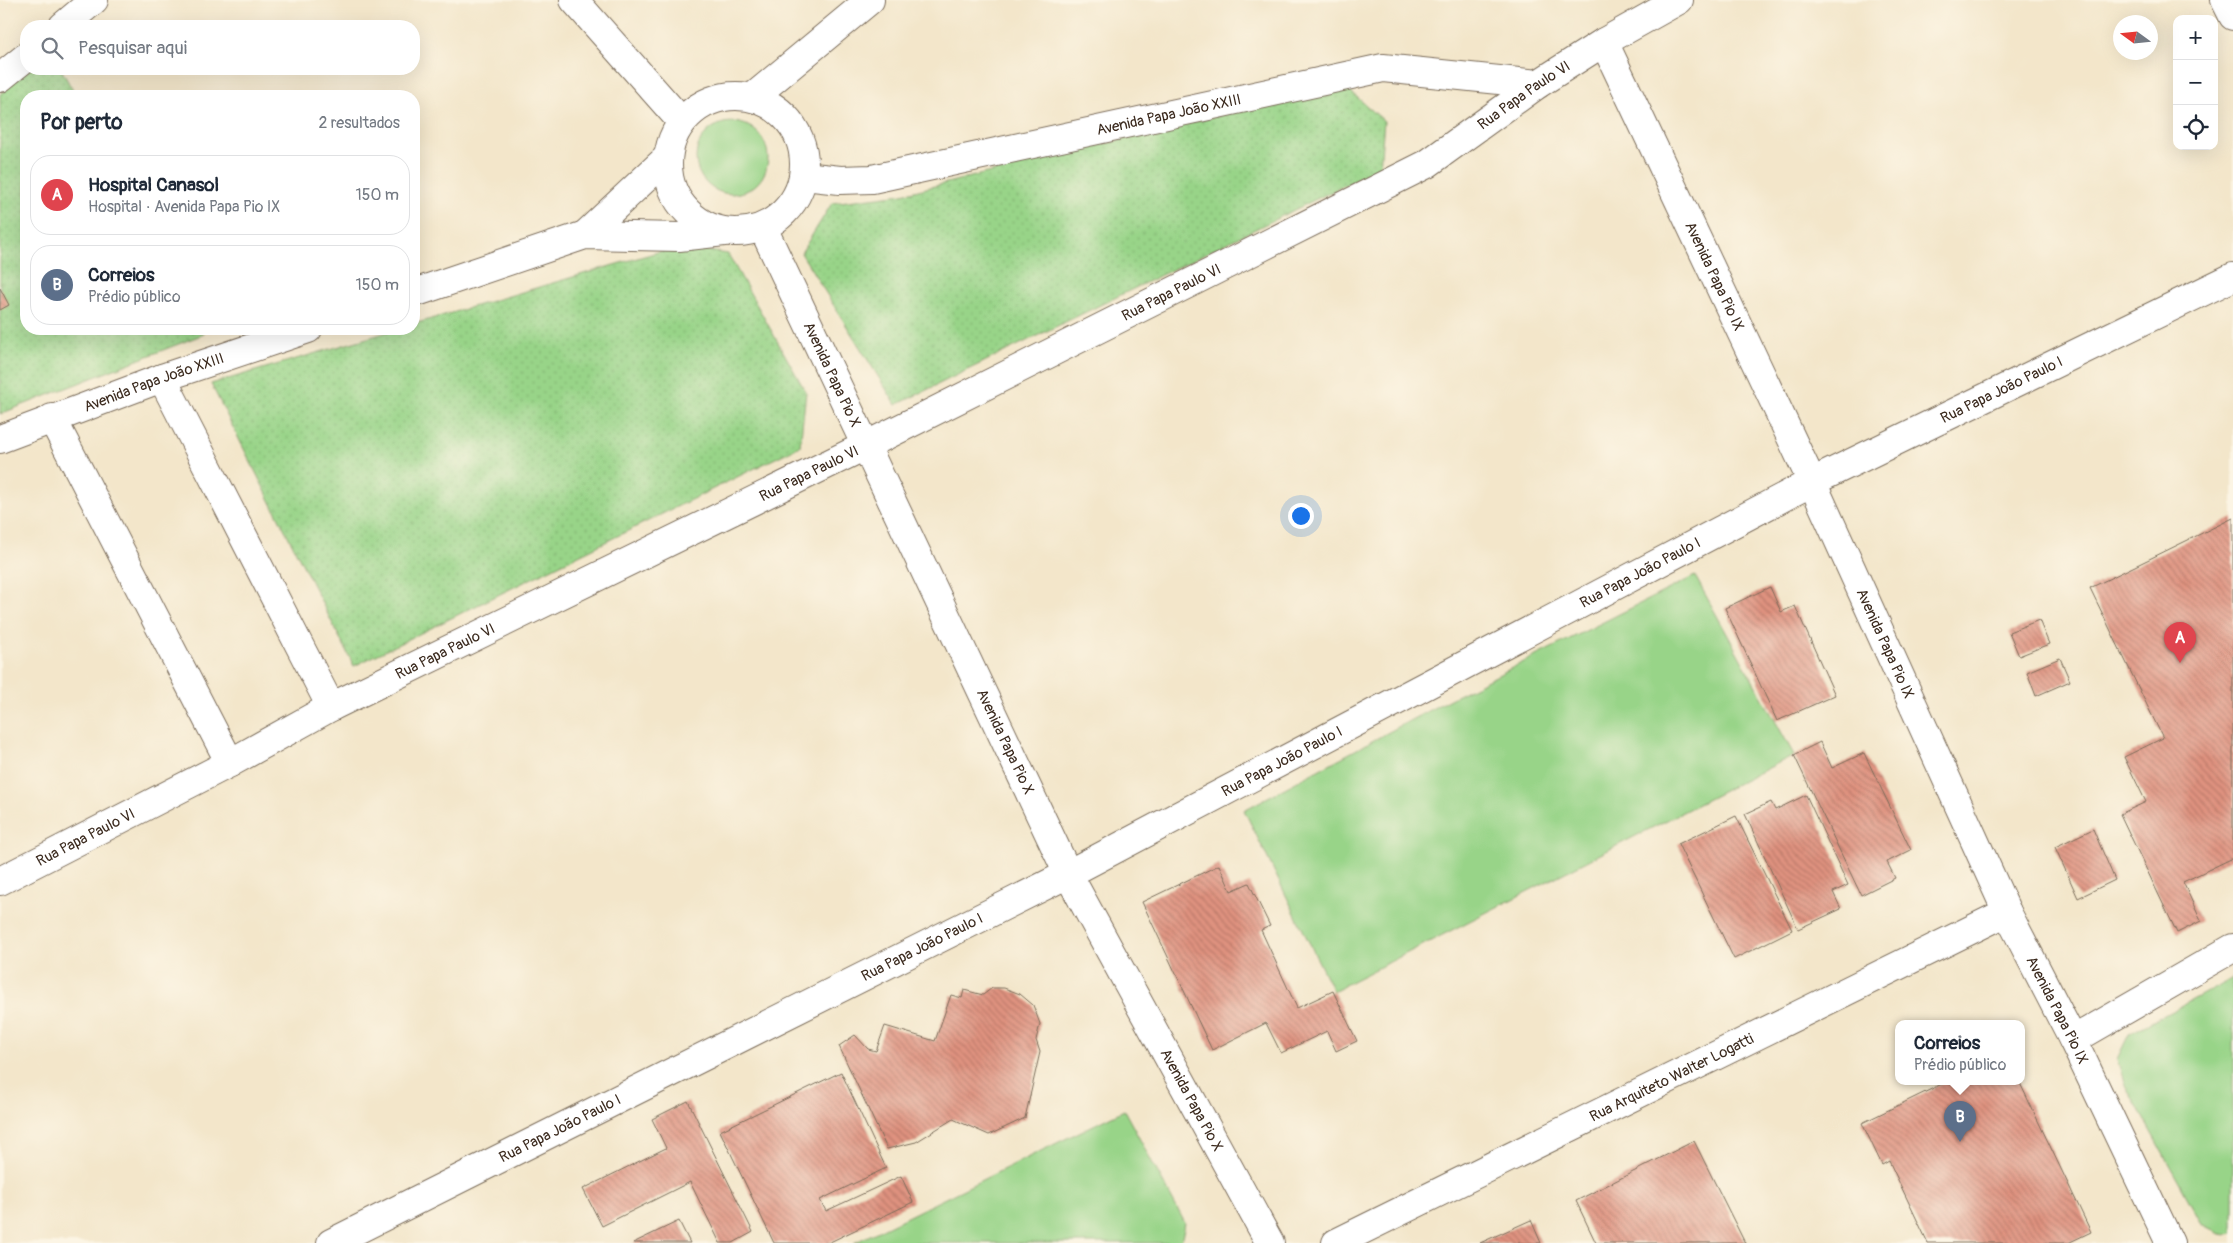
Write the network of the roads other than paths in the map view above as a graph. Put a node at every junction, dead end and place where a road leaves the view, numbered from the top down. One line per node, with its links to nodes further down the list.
1 (94, 0): 7 (street)
2 (574, 0): 13 (street)
3 (870, 0): 12 (street)
4 (1679, 0): 8 (street)
5 (2225, 0): 6 (street)
6 (2233, 16)
7 (70, 20)
8 (1604, 42): 11 (street, Rua Papa Paulo VI); 26 (street, Avenida Papa Pio IX)
9 (20, 61): 10 (street)
10 (0, 78)
11 (1538, 84): 15 (street, Avenida Papa João XXIII); 25 (street, Rua Papa Paulo VI)
12 (753, 97): 13 (street); 15 (street)
13 (682, 122): 14 (street)
14 (668, 158): 17 (street); 18 (street)
15 (804, 176): 16 (street)
16 (763, 228): 17 (street); 25 (street, Avenida Papa Pio X)
17 (726, 232): 18 (street)
18 (585, 235): 20 (street)
19 (2233, 277): 26 (street, Rua Papa João Paulo I)
20 (420, 291)
21 (290, 335): 22 (street, Avenida Papa João XXIII)
22 (162, 378): 23 (street, Avenida Papa João XXIII); 27 (street)
23 (52, 418): 24 (street, Avenida Papa João XXIII); 28 (street)
24 (0, 439)
25 (865, 446): 27 (street, Rua Papa Paulo VI); 29 (street, Avenida Papa Pio X)
26 (1812, 482): 29 (street, Rua Papa João Paulo I); 31 (street, Avenida Papa Pio IX)
27 (331, 707): 28 (street, Rua Papa Paulo VI)
28 (230, 763): 30 (street, Rua Papa Paulo VI)
29 (1068, 874): 34 (street, Rua Papa João Paulo I); 35 (street, Avenida Papa Pio X)
30 (0, 882)
31 (2007, 912): 33 (street, Avenida Papa Pio IX); 36 (street, Rua Arquiteto Walter Logatti)
32 (2233, 948): 33 (street)
33 (2073, 1040): 37 (street, Avenida Papa Pio IX)
34 (331, 1243)
35 (1270, 1243)
36 (1336, 1243)
37 (2170, 1243)

